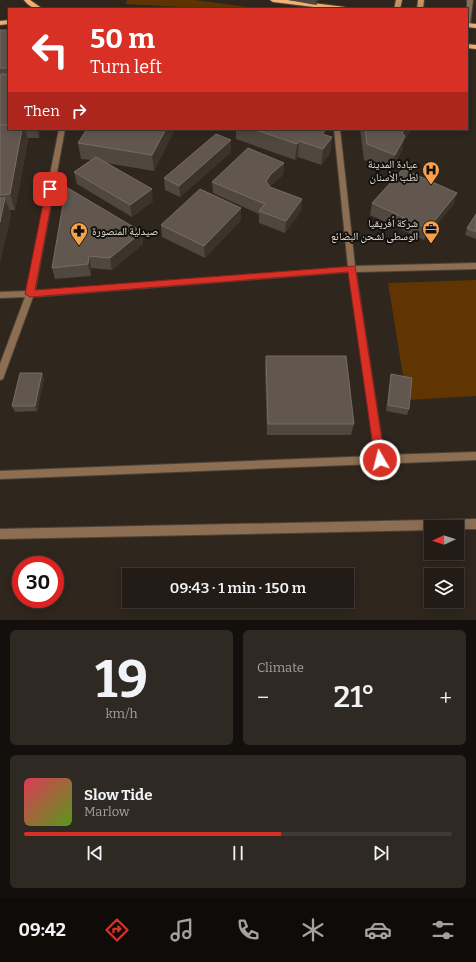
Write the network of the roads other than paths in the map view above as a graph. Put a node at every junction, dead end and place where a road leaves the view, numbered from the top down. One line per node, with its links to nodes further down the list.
1 (28, 0): 4 (main road)
2 (273, 0): 5 (main road)
3 (470, 0): 6 (street)
4 (38, 8)
5 (337, 8)
6 (468, 17)
7 (62, 130): 11 (street)
8 (337, 130): 10 (street)
9 (476, 266): 10 (street)
10 (352, 269): 11 (street); 15 (street)
11 (30, 294): 12 (street); 13 (street)
12 (0, 295)
13 (0, 376)
14 (476, 456): 15 (street)
15 (380, 460): 16 (street)
16 (0, 475)
17 (476, 524): 18 (street)
18 (0, 534)

